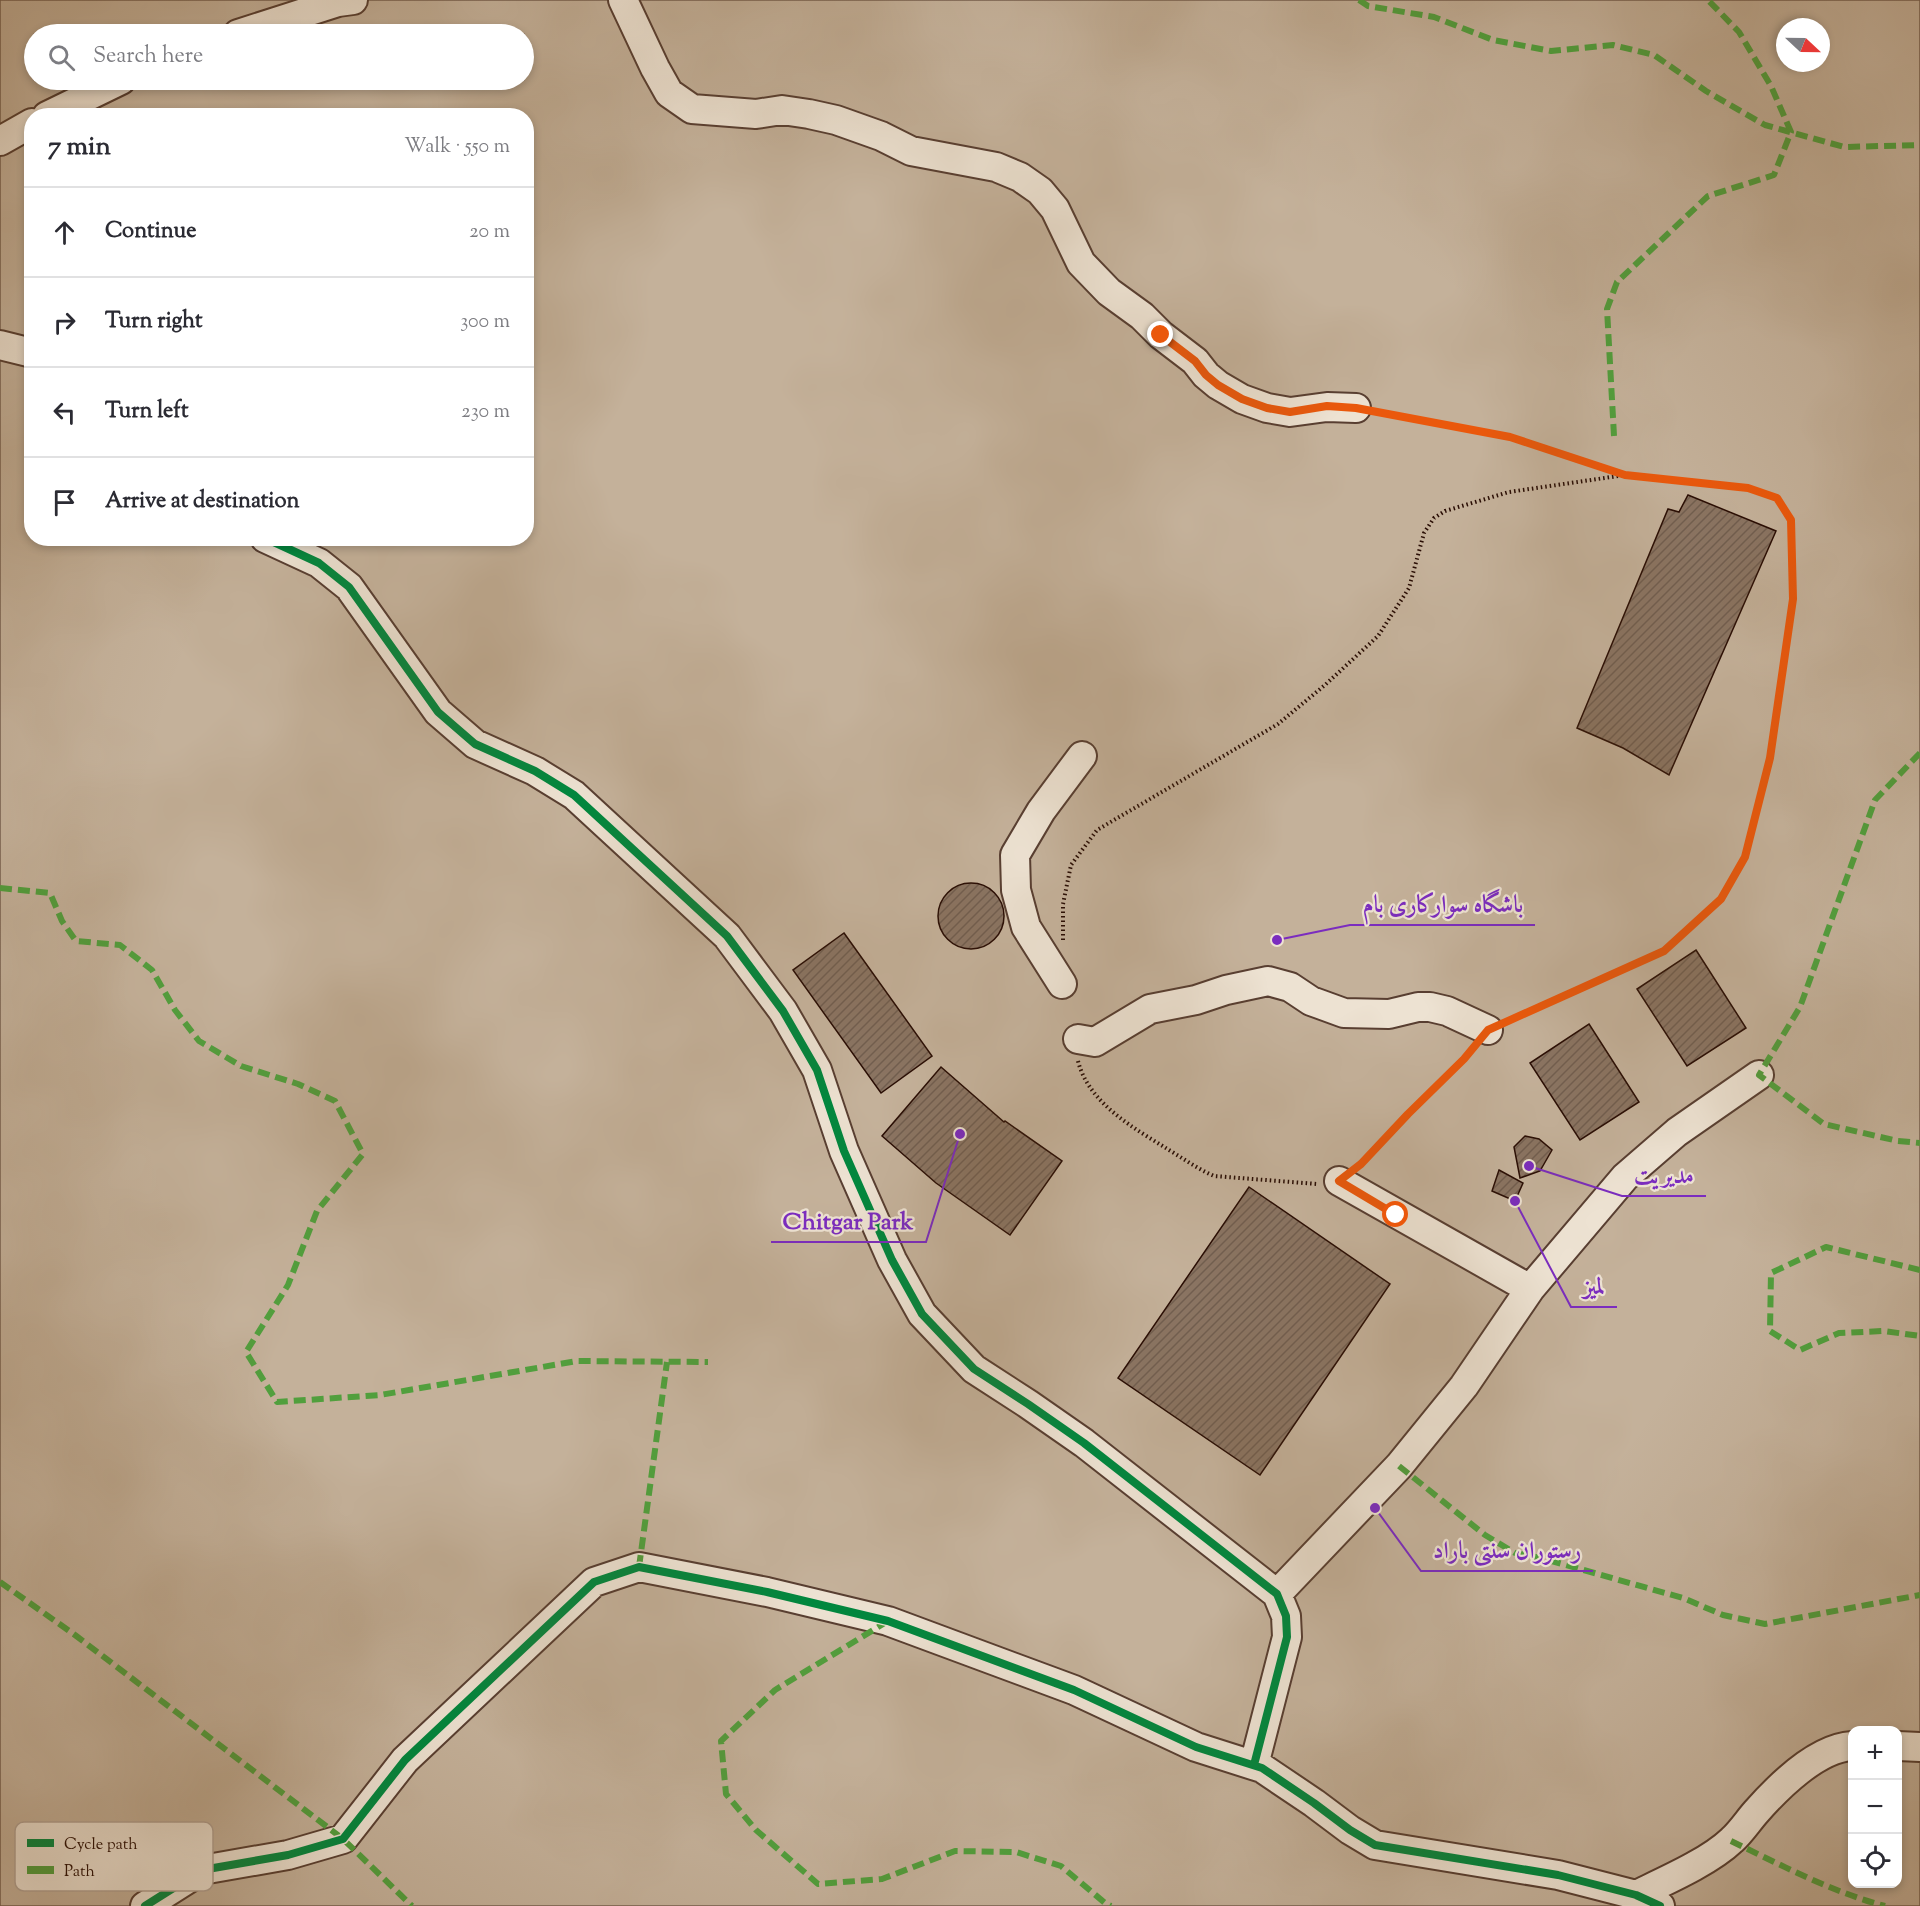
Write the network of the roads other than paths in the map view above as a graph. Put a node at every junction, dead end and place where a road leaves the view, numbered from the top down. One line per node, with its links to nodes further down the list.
1 (353, 0): 3 (street)
2 (623, 0): 10 (street)
3 (269, 24)
4 (100, 90): 5 (street)
5 (63, 108)
6 (24, 128): 7 (street)
7 (0, 141)
8 (0, 345): 9 (street)
9 (24, 351)
10 (1356, 408)
11 (282, 546): 19 (street)
12 (1082, 756): 13 (street)
13 (1062, 984)
14 (1488, 1030): 15 (street)
15 (1078, 1039)
16 (1760, 1075): 18 (street)
17 (1339, 1181): 18 (street)
18 (1530, 1289): 19 (street)
19 (1277, 1594): 23 (street)
20 (1848, 1746): 26 (street)
21 (1902, 1746): 22 (street)
22 (1920, 1747)
23 (1254, 1765): 24 (street); 26 (street)
24 (213, 1868)
25 (169, 1891): 27 (street)
26 (1648, 1901)
27 (145, 1906)

